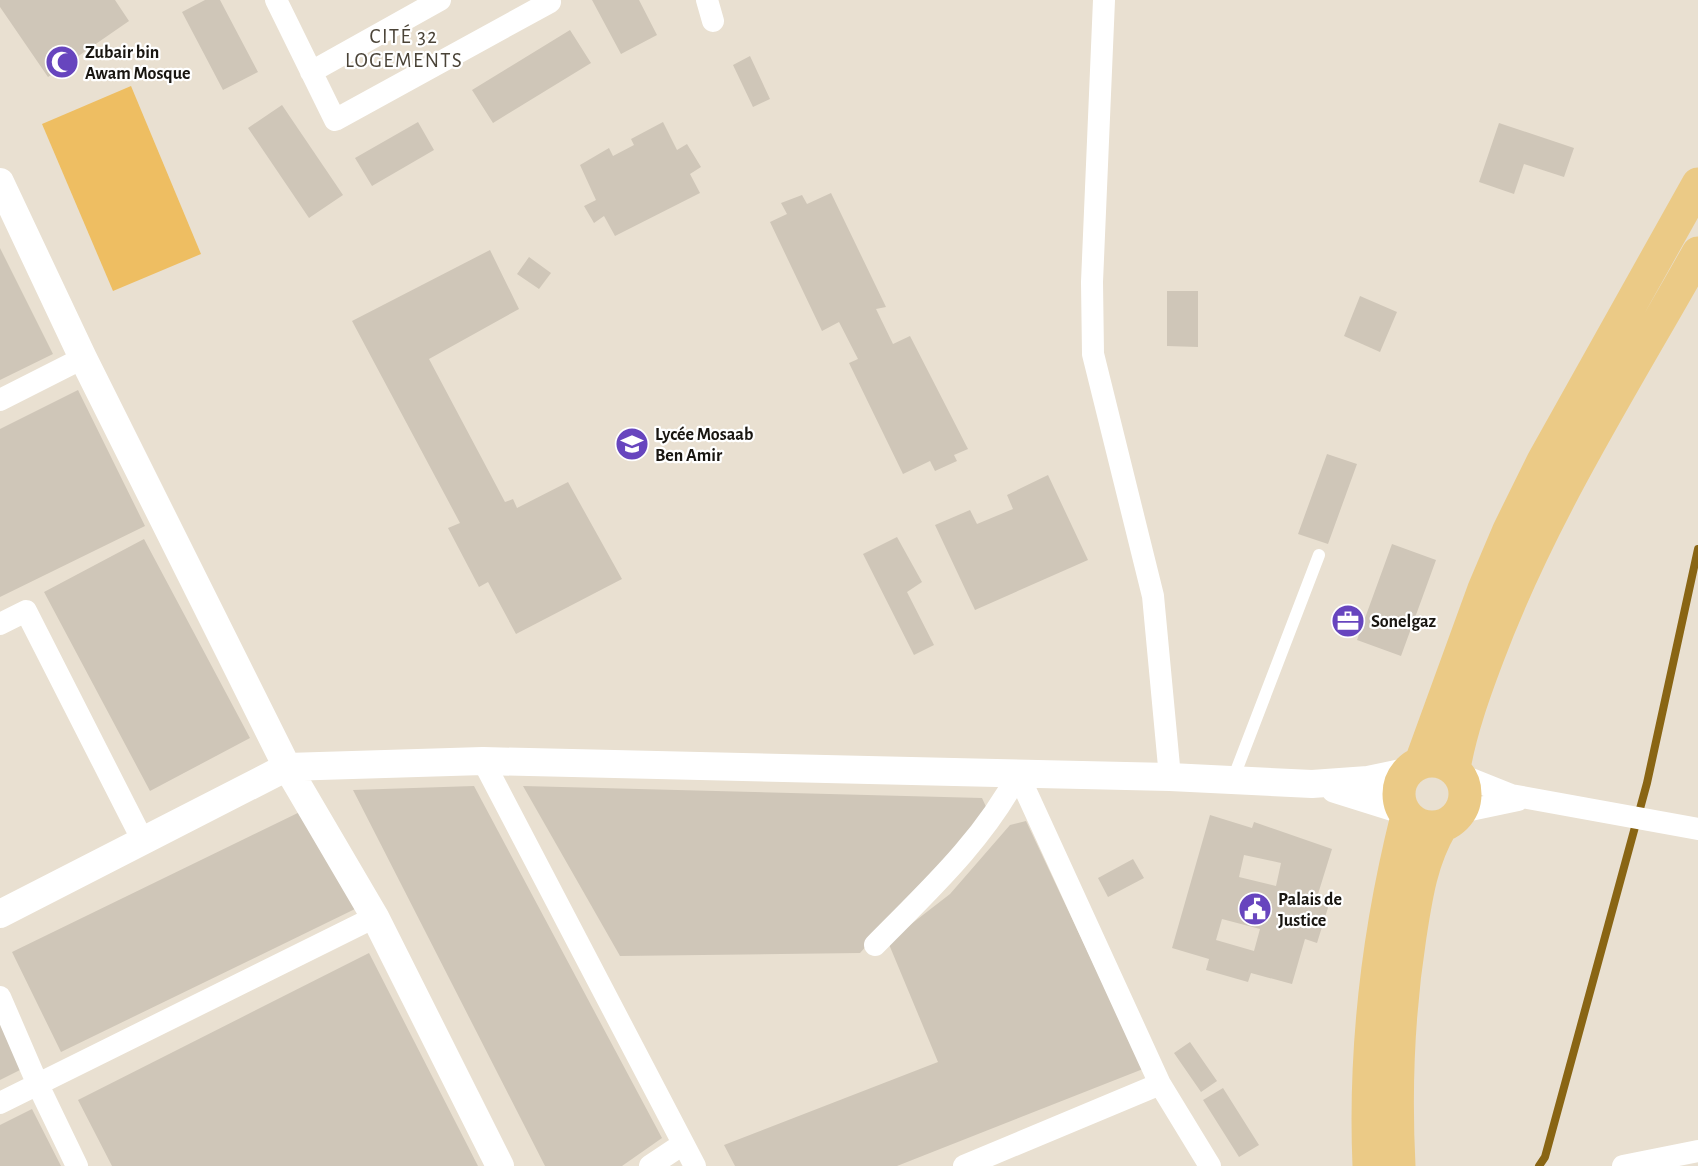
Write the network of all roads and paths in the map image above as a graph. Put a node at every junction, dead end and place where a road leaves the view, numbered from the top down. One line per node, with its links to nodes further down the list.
1 (276, 0): 5 (street)
2 (440, 0): 5 (street)
3 (1104, 0): 20 (street)
4 (550, 2): 5 (street)
5 (311, 72)
6 (0, 182): 9 (street)
7 (1698, 184): 11 (main road)
8 (1698, 253): 12 (main road)
9 (83, 358): 10 (street); 16 (street)
10 (0, 400)
11 (1543, 461): 12 (main road); 17 (main road)
12 (1572, 476): 18 (main road)
13 (1319, 555): 21 (lane)
14 (0, 624): 27 (street)
15 (483, 761): 16 (street); 19 (street); 36 (street)
16 (287, 767): 27 (street); 29 (street)
17 (1414, 767): 18 (main road); 22 (street); 24 (main road)
18 (1457, 772): 23 (street); 25 (main road)
19 (1018, 774): 20 (street); 30 (street); 33 (street)
20 (1170, 777): 21 (street)
21 (1233, 779): 22 (street)
22 (1312, 784): 24 (street)
23 (1528, 799): 25 (street); 26 (street)
24 (1405, 813): 25 (main road); 31 (main road)
25 (1451, 819): 31 (main road)
26 (1698, 829)
27 (143, 841): 28 (street)
28 (0, 914)
29 (375, 917): 34 (street); 39 (street)
30 (875, 945)
31 (1394, 946): 44 (main road); 45 (main road)
32 (0, 997): 34 (street)
33 (1160, 1084): 42 (street); 43 (street)
34 (38, 1085): 35 (street); 38 (street)
35 (0, 1103)
36 (683, 1144): 40 (street); 41 (street)
37 (1698, 1151): 46 (street)
38 (77, 1166)
39 (500, 1166)
40 (650, 1166)
41 (696, 1166)
42 (964, 1166)
43 (1210, 1166)
44 (1369, 1166)
45 (1399, 1166)
46 (1623, 1166)

